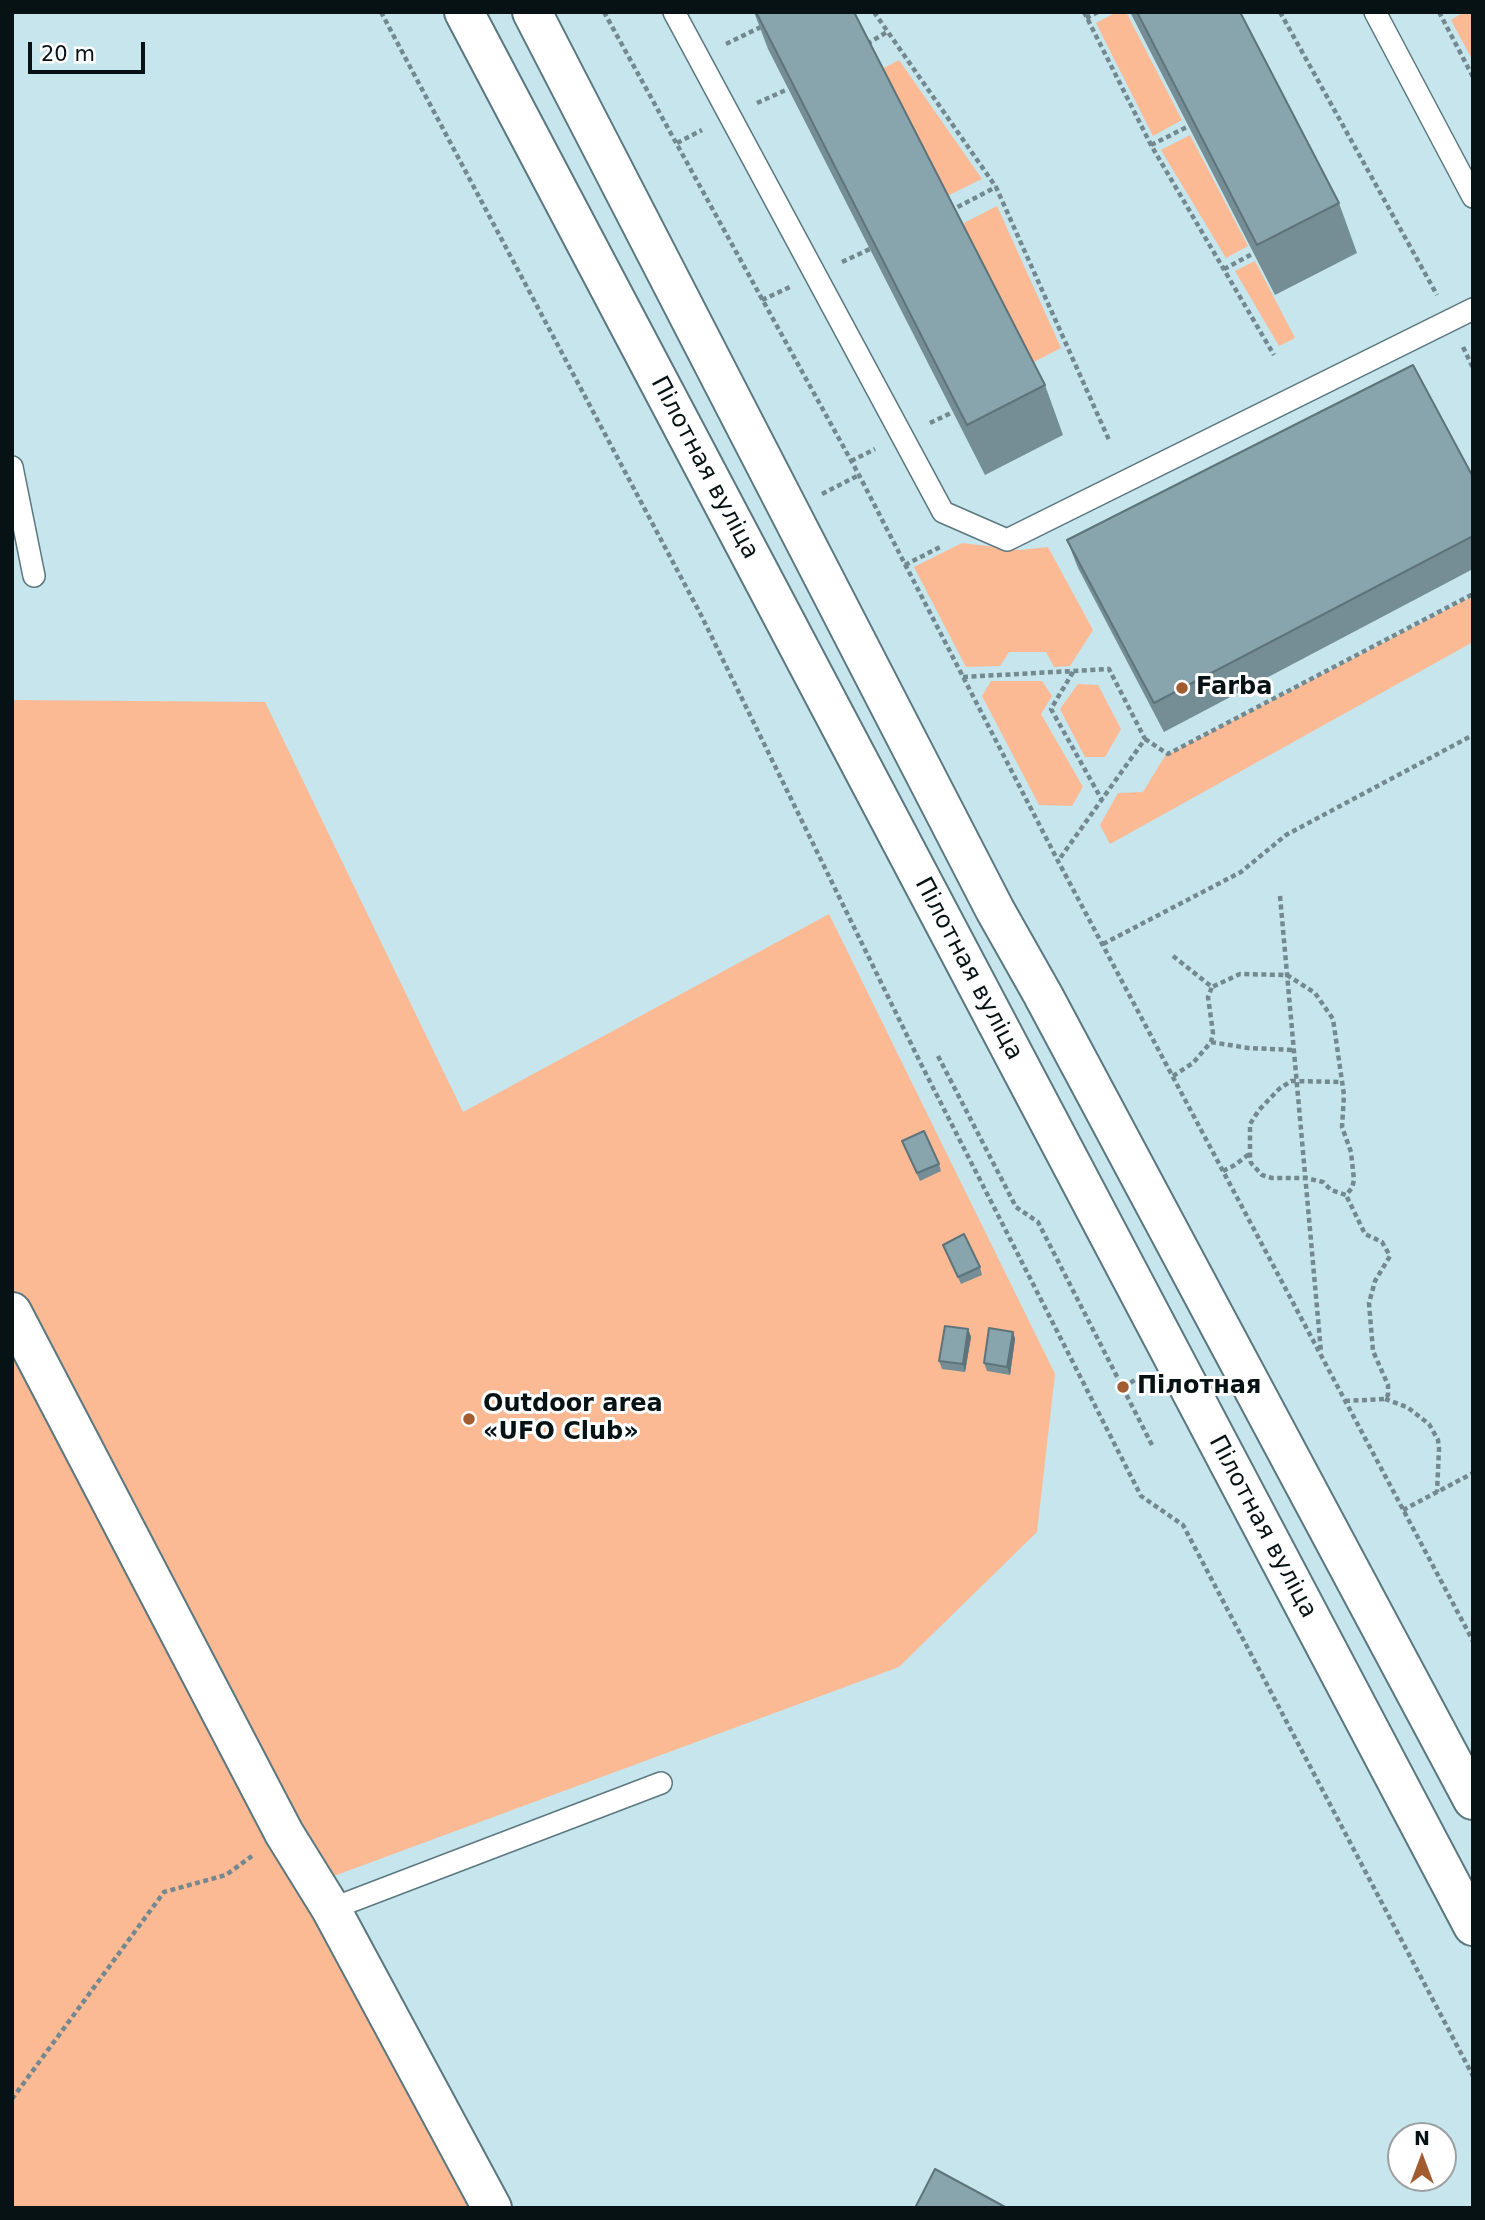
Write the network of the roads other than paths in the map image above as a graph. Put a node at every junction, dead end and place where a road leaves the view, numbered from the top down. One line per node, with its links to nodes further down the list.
1 (464, 12): 10 (street, Пілотная вуліца)
2 (532, 12): 9 (street)
3 (674, 12): 6 (lane)
4 (1375, 12): 5 (lane)
5 (1473, 197)
6 (1473, 309)
7 (12, 467): 8 (lane)
8 (34, 576)
9 (995, 910): 10 (street); 13 (street)
10 (950, 934): 15 (street, Пілотная вуліца)
11 (12, 1312): 14 (street)
12 (661, 1783): 14 (lane)
13 (1473, 1800)
14 (331, 1909): 16 (street)
15 (1473, 1926)
16 (492, 2208)

